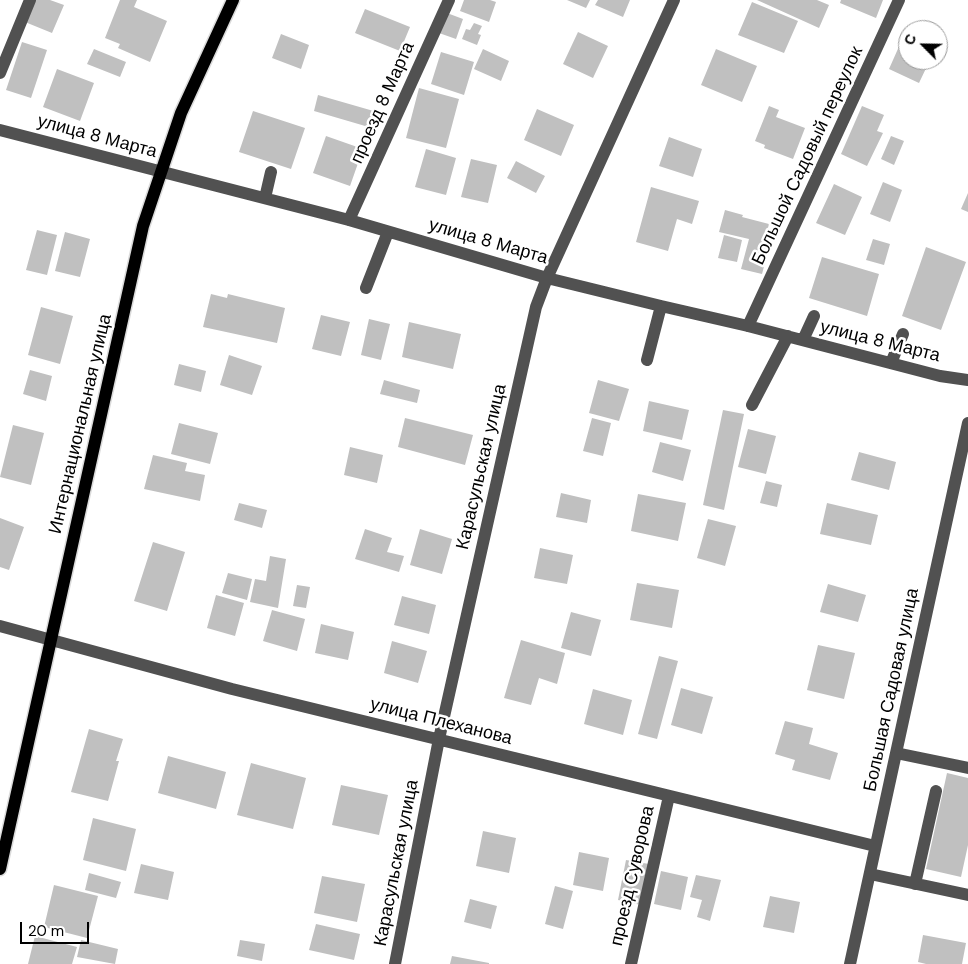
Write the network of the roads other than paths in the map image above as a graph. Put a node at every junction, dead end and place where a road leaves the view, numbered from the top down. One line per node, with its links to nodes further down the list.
1 (30, 0): 6 (street)
2 (233, 0): 8 (main road, Интернациональная улица)
3 (449, 0): 11 (street, проезд 8 Марта)
4 (674, 0): 13 (street, Карасульская улица)
5 (899, 0): 17 (street, Большой Садовый переулок)
6 (0, 73)
7 (0, 130): 8 (street, улица 8 Марта)
8 (161, 172): 10 (street, улица 8 Марта); 27 (main road, Интернациональная улица)
9 (272, 172): 10 (street)
10 (265, 198): 11 (street, улица 8 Марта)
11 (349, 220): 12 (street, улица 8 Марта)
12 (388, 232): 13 (street, улица 8 Марта); 14 (street)
13 (547, 278): 15 (street, улица 8 Марта); 28 (street, Карасульская улица)
14 (366, 288)
15 (661, 306): 17 (street, улица 8 Марта); 21 (street)
16 (814, 316): 20 (street)
17 (748, 326): 19 (street, улица 8 Марта)
18 (903, 334): 22 (street)
19 (788, 336): 20 (street, улица 8 Марта); 24 (street)
20 (803, 340): 22 (street, улица 8 Марта)
21 (647, 360)
22 (891, 363): 23 (street, улица 8 Марта)
23 (968, 380)
24 (752, 405)
25 (968, 423): 29 (street, Большая Садовая улица)
26 (0, 626): 27 (street, улица Плеханова)
27 (50, 638): 28 (street, улица Плеханова); 34 (main road, Интернациональная улица)
28 (439, 739): 32 (street, улица Плеханова); 38 (street, Карасульская улица)
29 (896, 753): 30 (street); 33 (street, Большая Садовая улица)
30 (968, 768)
31 (936, 791): 36 (street)
32 (669, 796): 33 (street, улица Плеханова); 39 (street, проезд Суворова)
33 (875, 846): 35 (street, Большая Садовая улица)
34 (0, 869)
35 (870, 874): 36 (street); 40 (street, Большая Садовая улица)
36 (915, 884): 37 (street)
37 (968, 896)
38 (395, 964)
39 (631, 964)
40 (850, 964)

